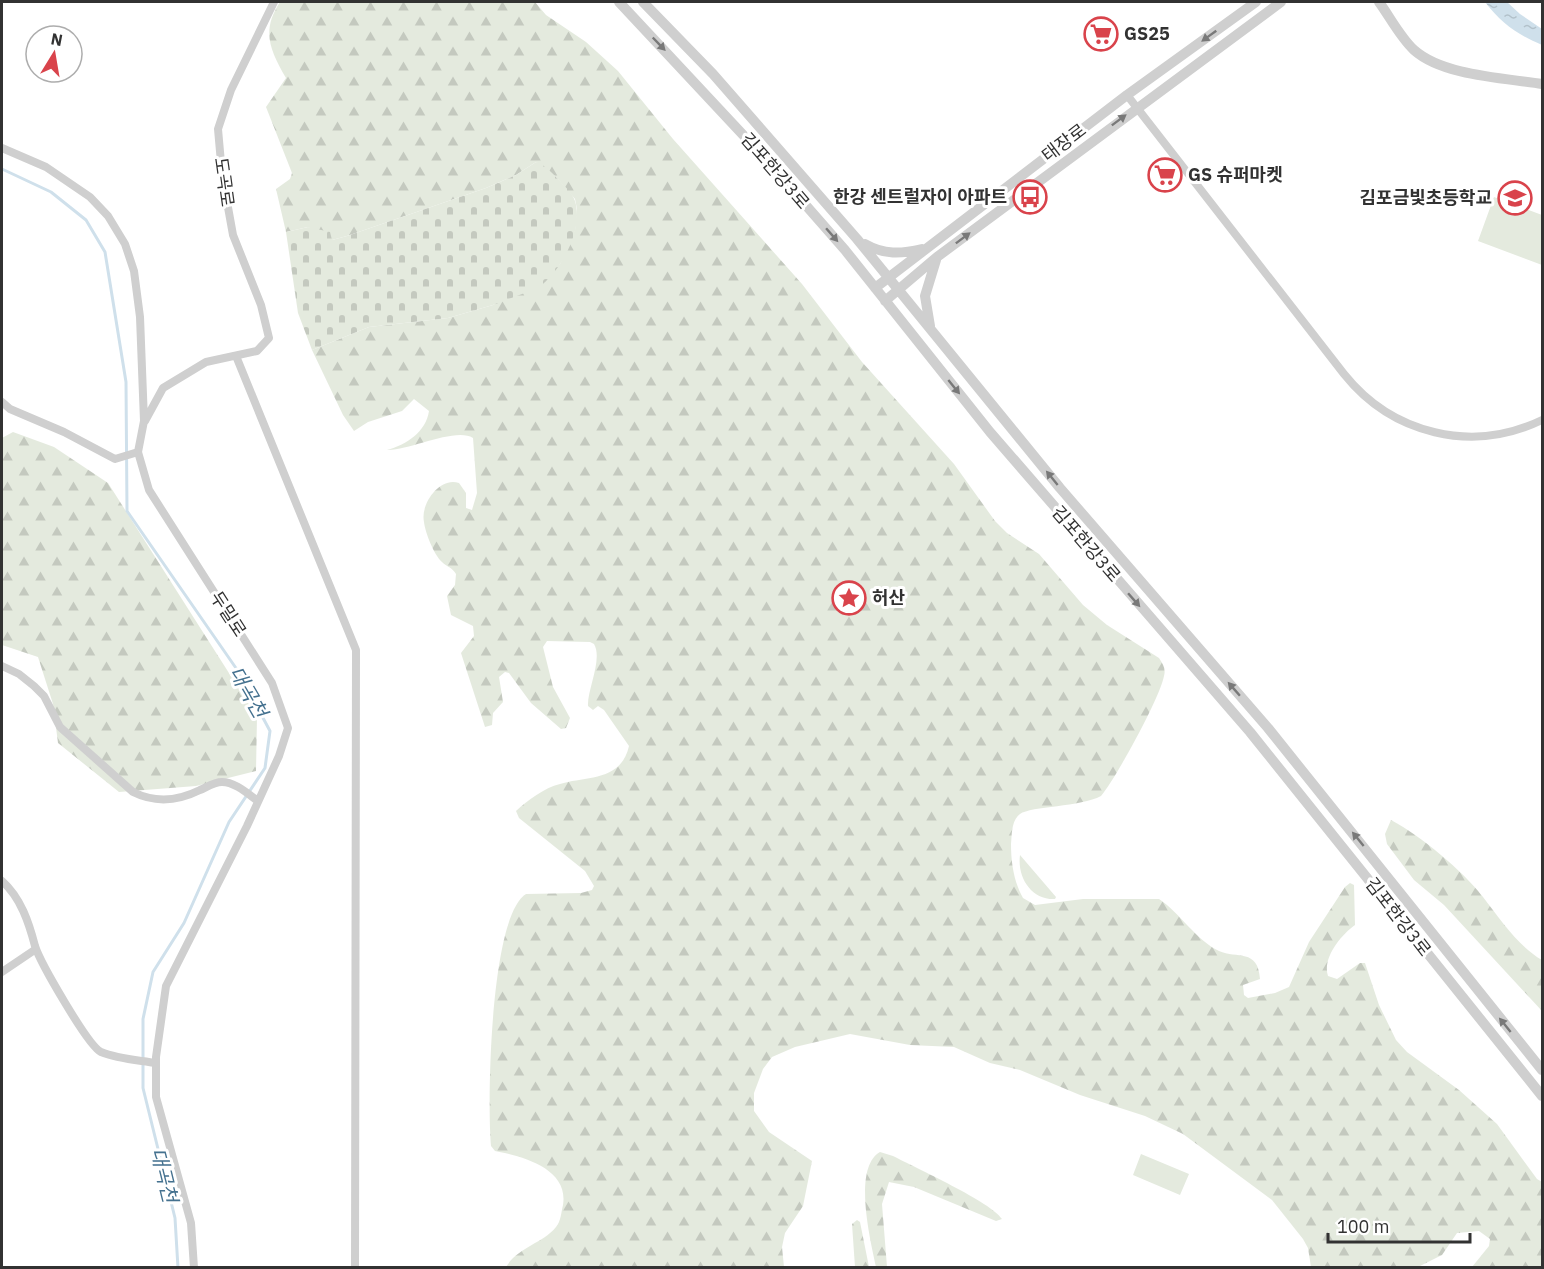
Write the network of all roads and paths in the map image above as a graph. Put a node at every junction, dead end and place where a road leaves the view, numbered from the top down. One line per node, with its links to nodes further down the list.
1 (274, 2): 19 (street, 도곡로)
2 (619, 2): 15 (street, 김포한강3로, one-way to 15)
3 (643, 2): 11 (street, 김포한강3로)
4 (1256, 2): 8 (street, 태장로, one-way to 8)
5 (1281, 2): 9 (street)
6 (1379, 2): 7 (street)
7 (1542, 84)
8 (1127, 95): 9 (street); 12 (street, 태장로)
9 (1137, 107): 13 (street, one-way to 9); 21 (street)
10 (2, 148): 22 (street, 두밀로)
11 (857, 239): 12 (street); 14 (street, 김포한강3로)
12 (925, 248): 14 (street, 태장로)
13 (937, 257): 16 (street); 18 (street)
14 (888, 278): 15 (street, 태장로); 16 (street, 김포한강3로)
15 (875, 288): 17 (street, 김포한강3로)
16 (899, 290): 17 (street); 18 (street, 김포한강3로)
17 (885, 301): 31 (street, 김포한강3로, one-way to 31)
18 (930, 329): 30 (street, 김포한강3로, one-way to 18)
19 (236, 356): 22 (street); 33 (street)
20 (2, 402): 23 (street)
21 (1542, 420)
22 (144, 421): 23 (street, 두밀로)
23 (136, 453): 25 (street, 두밀로)
24 (2, 666): 25 (street)
25 (256, 799): 29 (street, 두밀로)
26 (2, 881): 27 (street)
27 (36, 949): 28 (street); 29 (street)
28 (2, 972)
29 (153, 1063): 32 (street, 두밀로)
30 (1542, 1070)
31 (1542, 1096)
32 (194, 1268)
33 (355, 1268)

